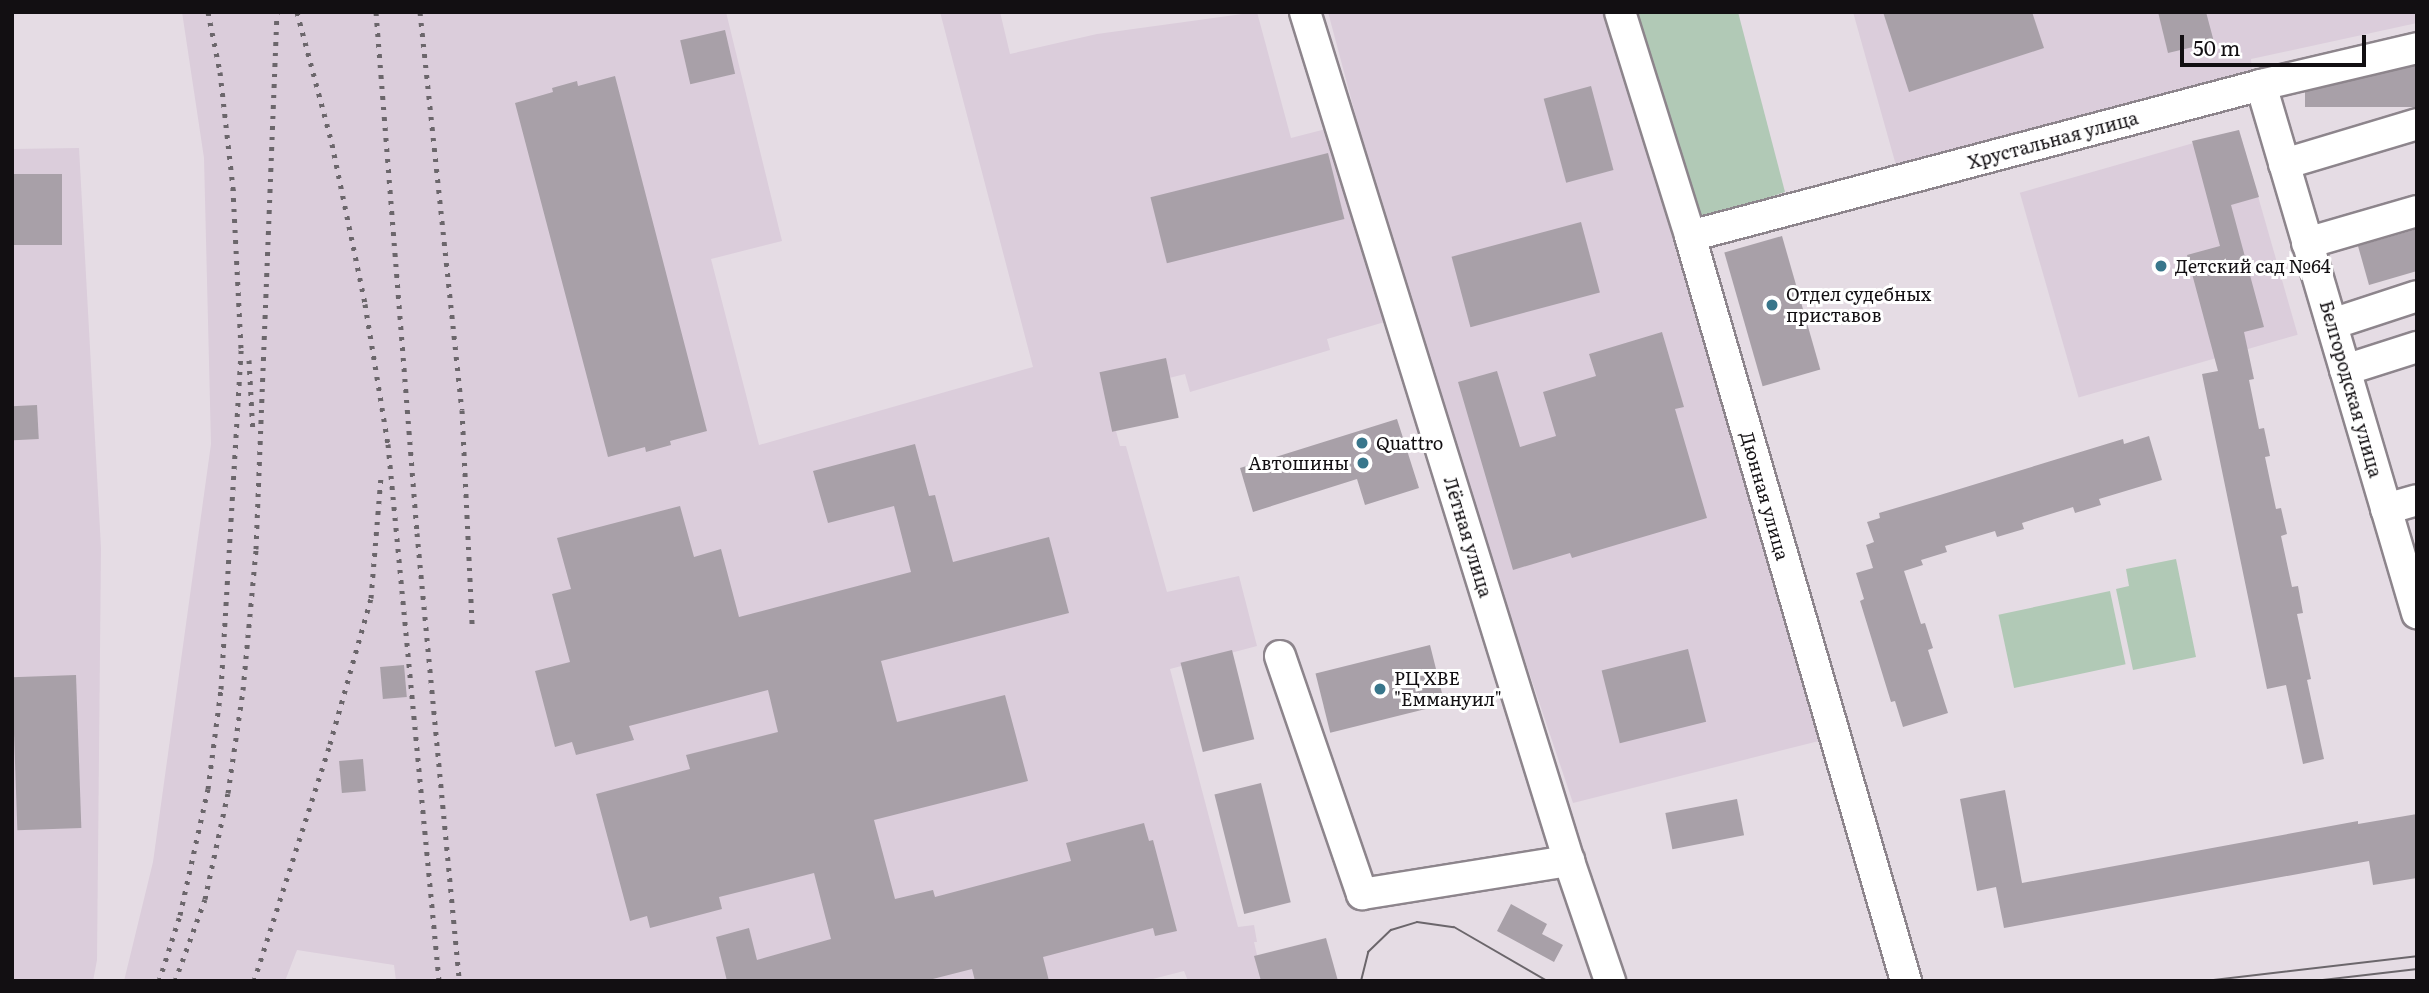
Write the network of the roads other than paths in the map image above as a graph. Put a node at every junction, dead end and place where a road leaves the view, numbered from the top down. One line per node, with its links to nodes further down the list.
1 (1305, 12): 18 (street, Лётная улица)
2 (1620, 12): 8 (street, Дюнная улица)
3 (2417, 48): 4 (street, Хрустальная улица)
4 (2260, 85): 6 (street, Белгородская улица); 8 (street, Хрустальная улица)
5 (2417, 124): 6 (street)
6 (2284, 164): 9 (street, Белгородская улица)
7 (2417, 211): 9 (street)
8 (1690, 236): 20 (street, Дюнная улица)
9 (2307, 243): 11 (street, Белгородская улица)
10 (2417, 296): 11 (street)
11 (2332, 324): 13 (street, Белгородская улица)
12 (2417, 347): 13 (street)
13 (2344, 370): 15 (street, Белгородская улица)
14 (2417, 500): 15 (street)
15 (2386, 509): 16 (street, Белгородская улица)
16 (2417, 613)
17 (1280, 656): 18 (street)
18 (1569, 861): 19 (street, Лётная улица)
19 (1610, 981)
20 (1906, 981)

